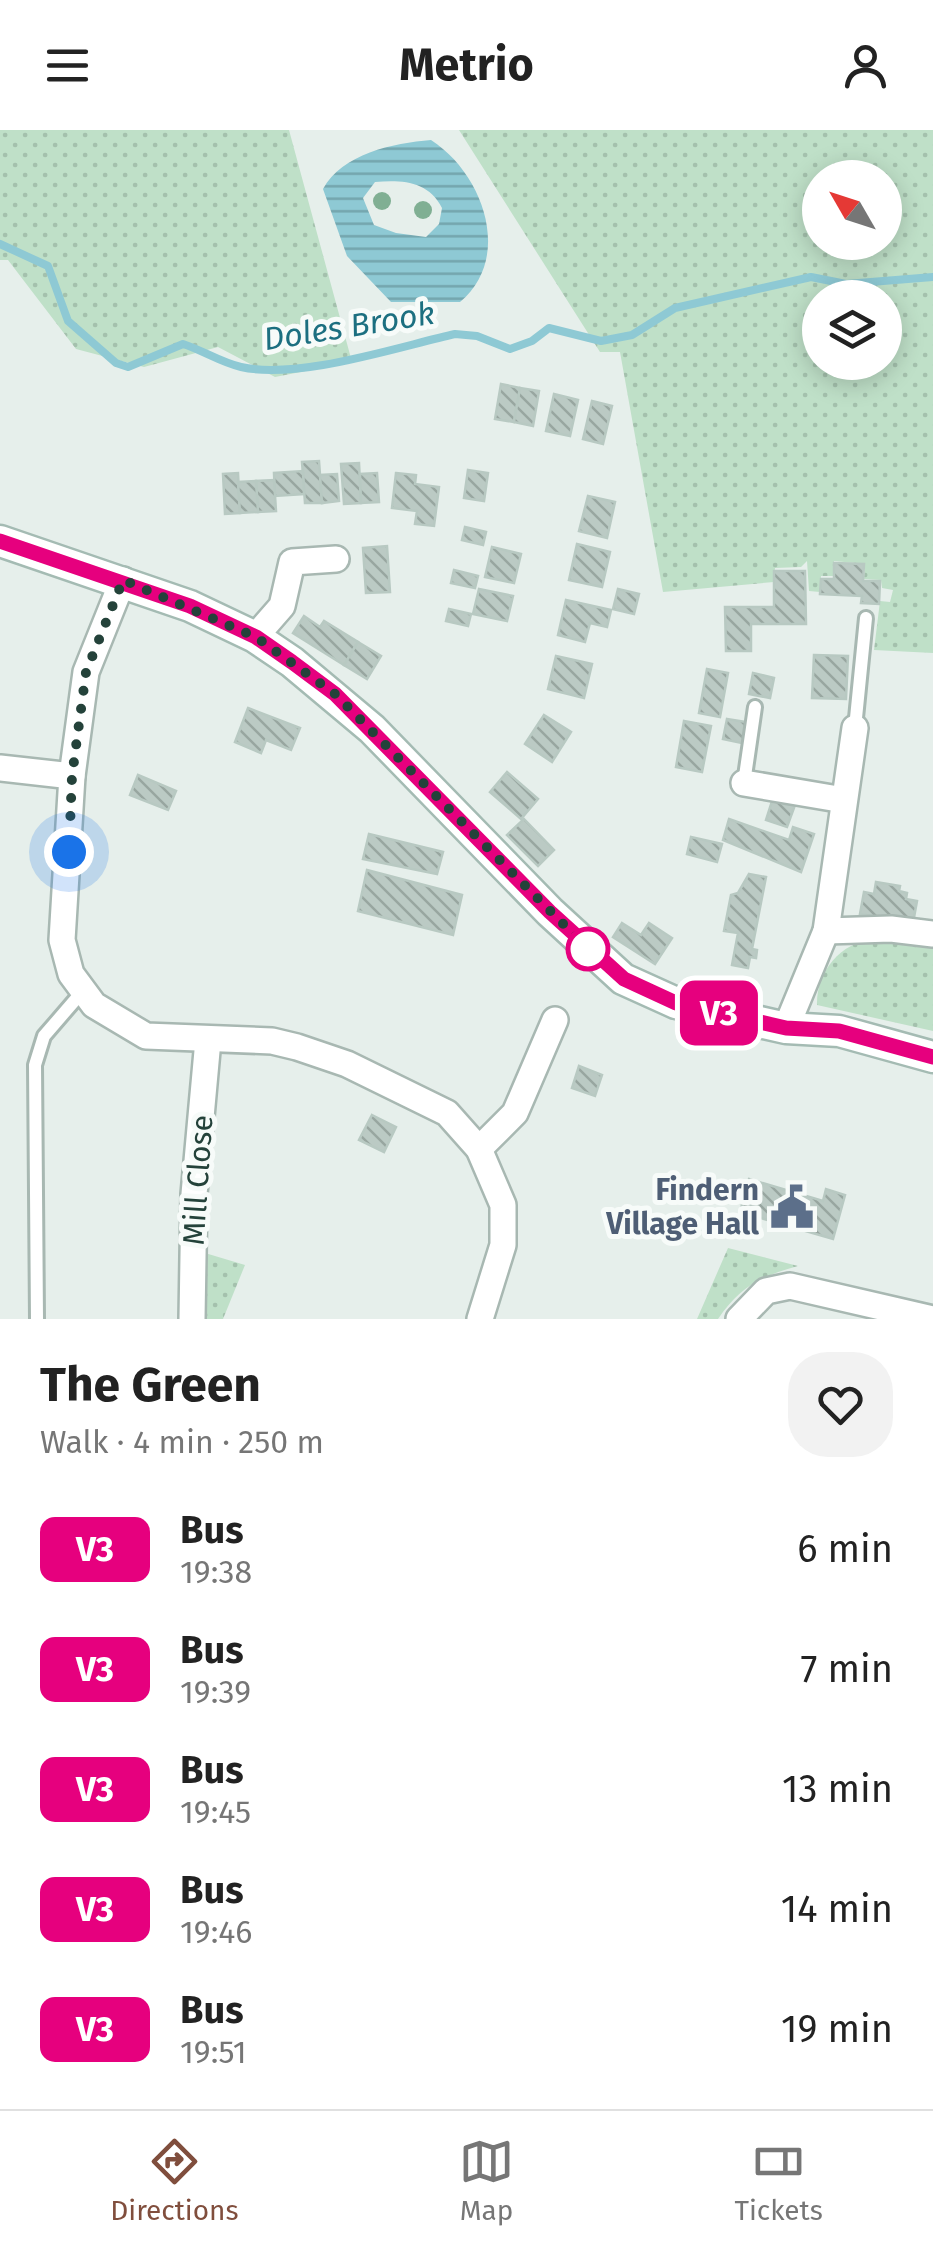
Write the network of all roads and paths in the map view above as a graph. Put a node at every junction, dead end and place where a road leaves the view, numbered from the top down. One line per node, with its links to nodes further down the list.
1 (0, 541): 3 (street)
2 (336, 560): 5 (street)
3 (123, 580): 5 (street); 9 (street)
4 (866, 618): 7 (lane)
5 (256, 637): 16 (street)
6 (755, 707): 10 (lane)
7 (856, 728): 11 (street)
8 (0, 768): 9 (street)
9 (72, 776): 14 (street)
10 (744, 783): 11 (street)
11 (844, 800): 12 (street)
12 (826, 931): 13 (street); 16 (street)
13 (933, 934)
14 (82, 992): 17 (street); 20 (lane)
15 (555, 1020): 19 (street)
16 (786, 1028): 18 (street)
17 (208, 1040): 19 (street); 21 (street, Mill Close)
18 (933, 1057)
19 (479, 1149): 22 (street)
20 (37, 1319)
21 (192, 1319)
22 (480, 1319)
23 (739, 1319): 24 (street)
24 (933, 1319)

